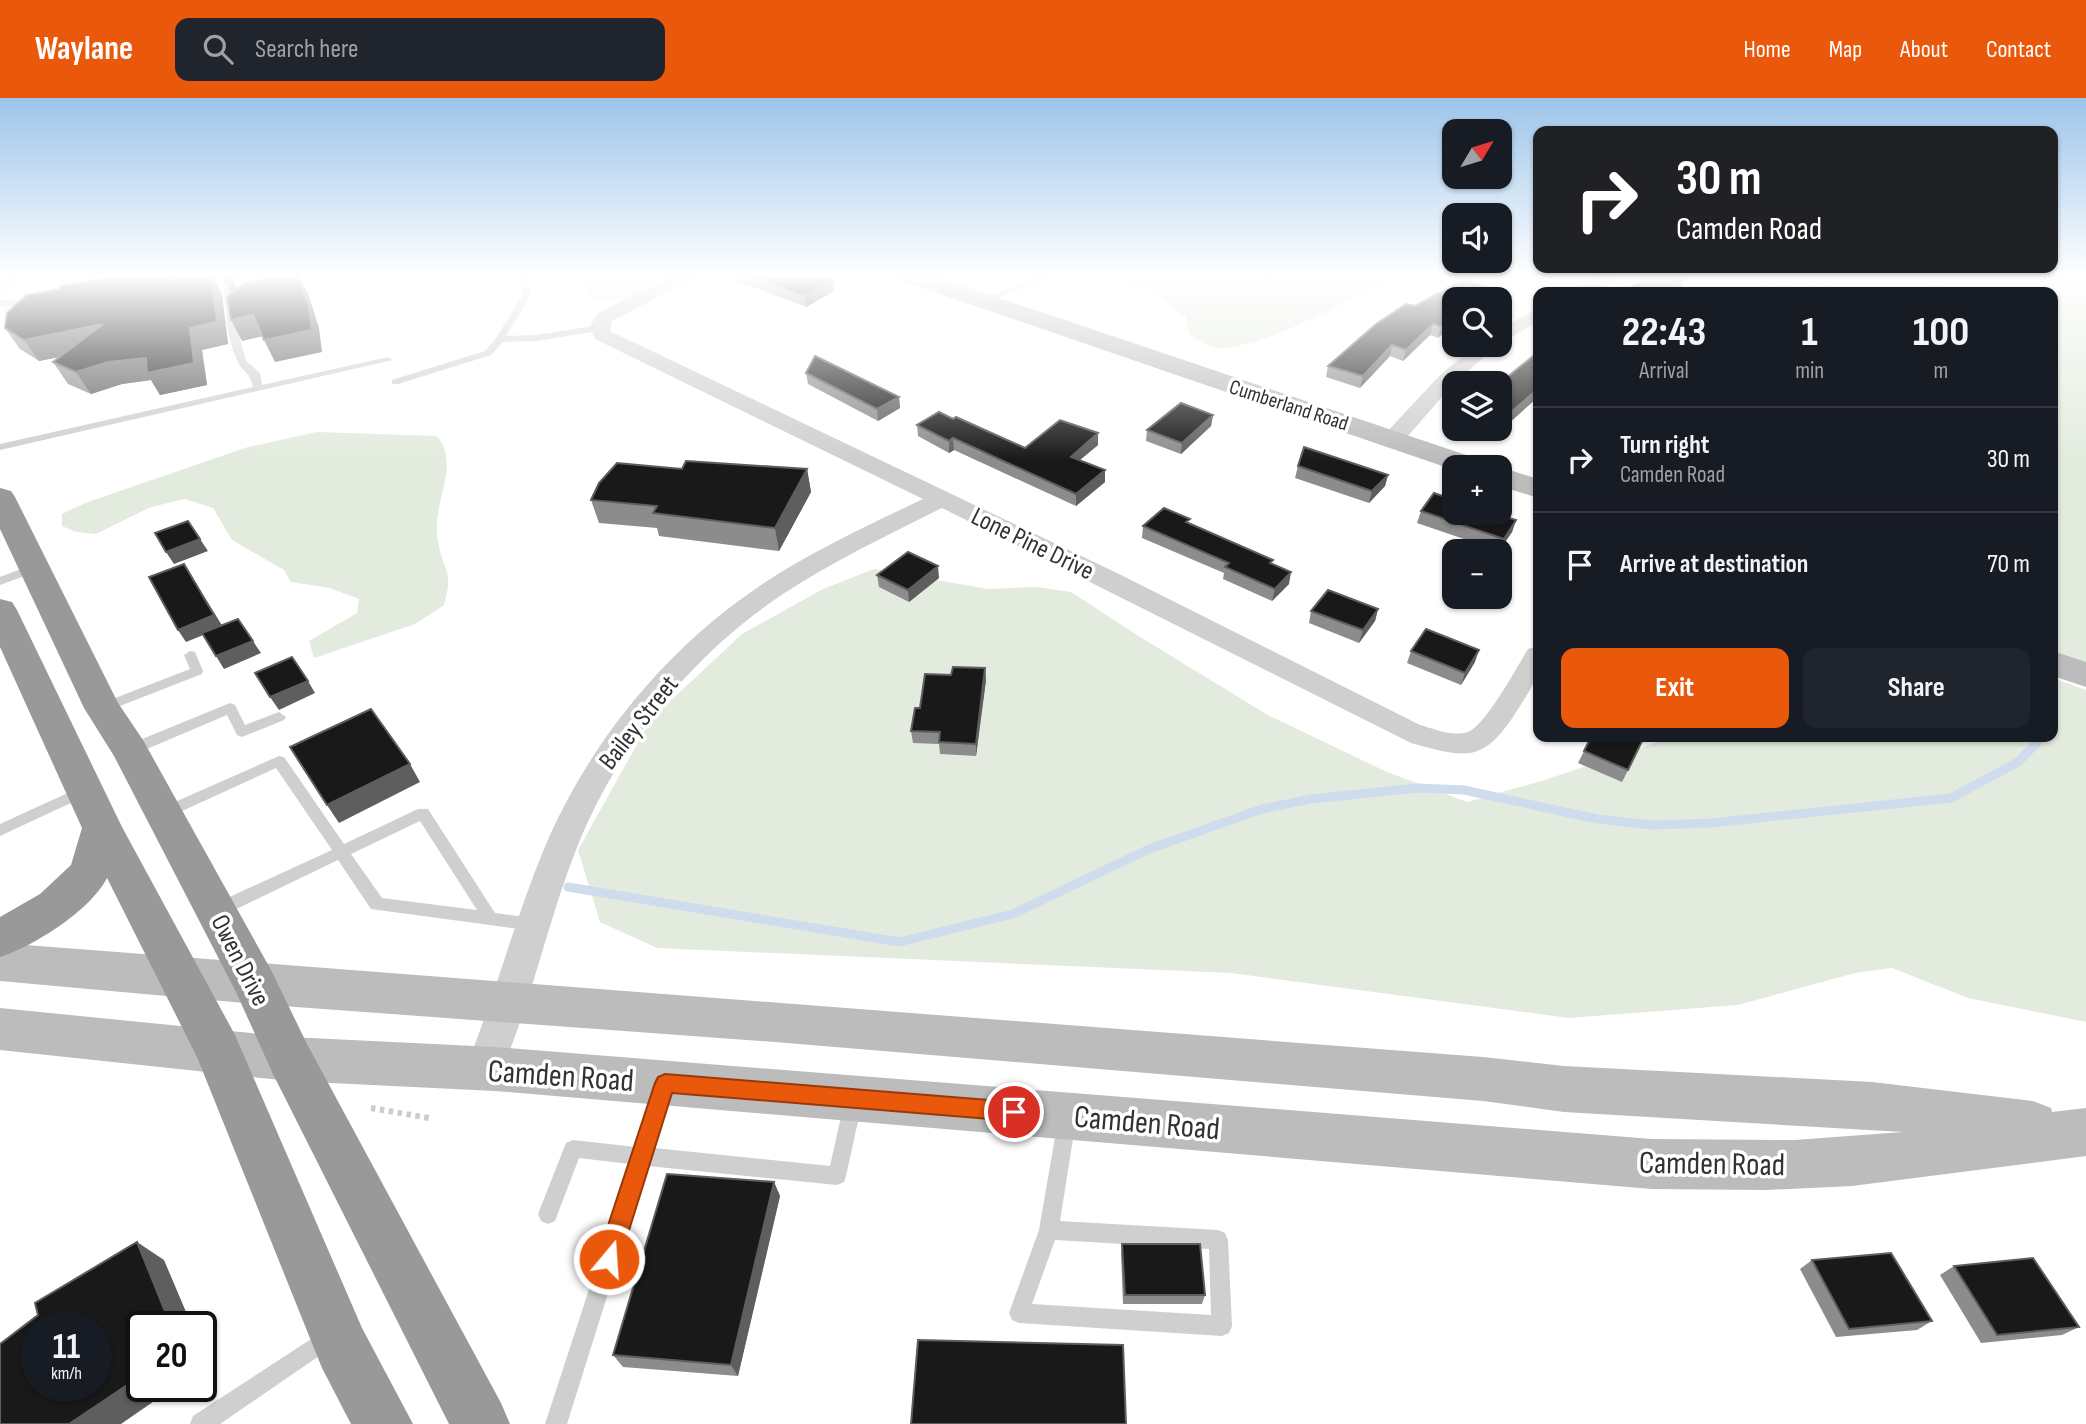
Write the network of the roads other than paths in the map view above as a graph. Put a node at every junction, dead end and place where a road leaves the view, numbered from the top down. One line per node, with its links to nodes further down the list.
1 (234, 336): 10 (lane)
2 (502, 336): 6 (lane)
3 (549, 336): 6 (lane)
4 (604, 336): 17 (street, Lone Pine Drive)
5 (1087, 336): 11 (street, Cumberland Road)
6 (500, 339): 9 (lane)
7 (1474, 357): 11 (street)
8 (388, 360): 10 (lane)
9 (395, 382)
10 (258, 388): 12 (lane)
11 (1393, 439): 13 (street, Cumberland Road)
12 (0, 447)
13 (1442, 456)
14 (1512, 480): 15 (street)
15 (1533, 487)
16 (0, 497): 18 (highway, Owen Drive)
17 (942, 499): 21 (street, Lone Pine Drive); 34 (street, Bailey Street)
18 (17, 574): 24 (highway, Owen Drive)
19 (0, 610): 27 (highway)
20 (190, 654): 24 (lane)
21 (1533, 663)
22 (2058, 665): 23 (street)
23 (2086, 675)
24 (102, 708): 26 (highway, Owen Drive)
25 (279, 717): 26 (lane)
26 (130, 750): 28 (highway, Owen Drive)
27 (85, 790): 29 (highway); 30 (lane)
28 (164, 813): 31 (lane); 32 (highway, Owen Drive)
29 (103, 828): 35 (highway); 37 (highway)
30 (0, 830)
31 (341, 852): 32 (lane); 33 (lane); 33 (lane)
32 (216, 911): 38 (highway, Owen Drive)
33 (491, 919): 34 (lane)
34 (534, 924): 39 (street, Bailey Street)
35 (0, 939)
36 (0, 962): 37 (street, Camden Road)
37 (181, 976): 38 (street, Camden Road); 41 (highway)
38 (255, 984): 39 (street, Camden Road); 42 (highway, Owen Drive)
39 (510, 1002): 43 (street, Bailey Street); 47 (street, Camden Road)
40 (0, 1029): 41 (street, Camden Road)
41 (218, 1050): 42 (street, Camden Road); 51 (highway)
42 (290, 1059): 43 (street, Camden Road); 54 (highway, Owen Drive)
43 (484, 1069): 44 (street, Camden Road)
44 (665, 1083): 45 (street, Camden Road); 48 (lane)
45 (854, 1098): 46 (street, Camden Road); 48 (lane)
46 (1067, 1116): 47 (street, Camden Road); 50 (lane)
47 (2085, 1132)
48 (642, 1156): 49 (lane); 55 (lane)
49 (548, 1214)
50 (1049, 1230): 50 (lane)
51 (336, 1333): 52 (lane); 53 (highway)
52 (201, 1424)
53 (383, 1424)
54 (480, 1424)
55 (556, 1424)

